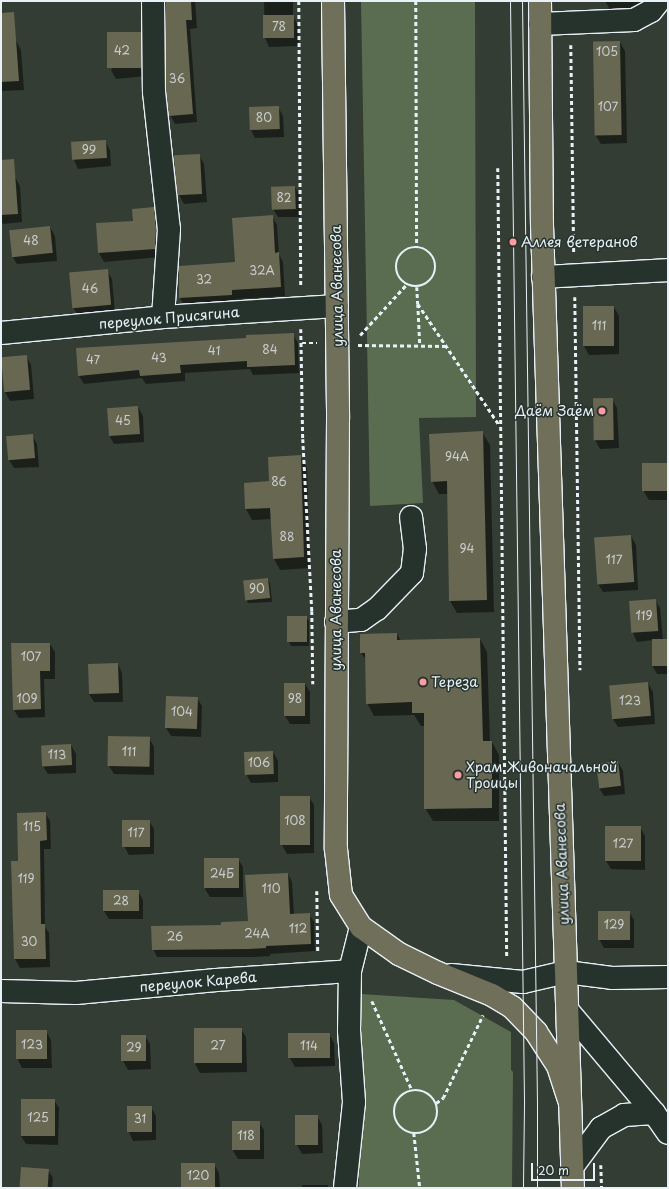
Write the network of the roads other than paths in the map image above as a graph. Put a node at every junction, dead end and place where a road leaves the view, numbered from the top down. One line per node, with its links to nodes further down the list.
1 (153, 1): 9 (street)
2 (333, 1): 8 (highway, улица Аванесова)
3 (540, 1): 5 (highway, улица Аванесова)
4 (659, 1): 5 (street)
5 (540, 24): 7 (highway, улица Аванесова)
6 (668, 270): 7 (street)
7 (543, 277): 14 (highway, улица Аванесова)
8 (337, 306): 9 (street, переулок Присягина); 12 (highway, улица Аванесова)
9 (163, 317): 10 (street, переулок Присягина)
10 (1, 334)
11 (411, 517): 12 (street)
12 (336, 622): 13 (highway, улица Аванесова)
13 (361, 927): 15 (highway, улица Аванесова); 17 (street)
14 (566, 972): 15 (street); 16 (street); 19 (highway, улица Аванесова)
15 (438, 973): 20 (highway, улица Аванесова)
16 (668, 977)
17 (350, 981): 18 (street, переулок Карева); 24 (street)
18 (1, 992)
19 (569, 1012): 20 (highway, улица Аванесова); 21 (street)
20 (570, 1103): 23 (highway, улица Аванесова)
21 (654, 1113): 22 (street); 23 (street)
22 (668, 1134)
23 (573, 1166): 25 (highway, улица Аванесова)
24 (345, 1188)
25 (573, 1188)

